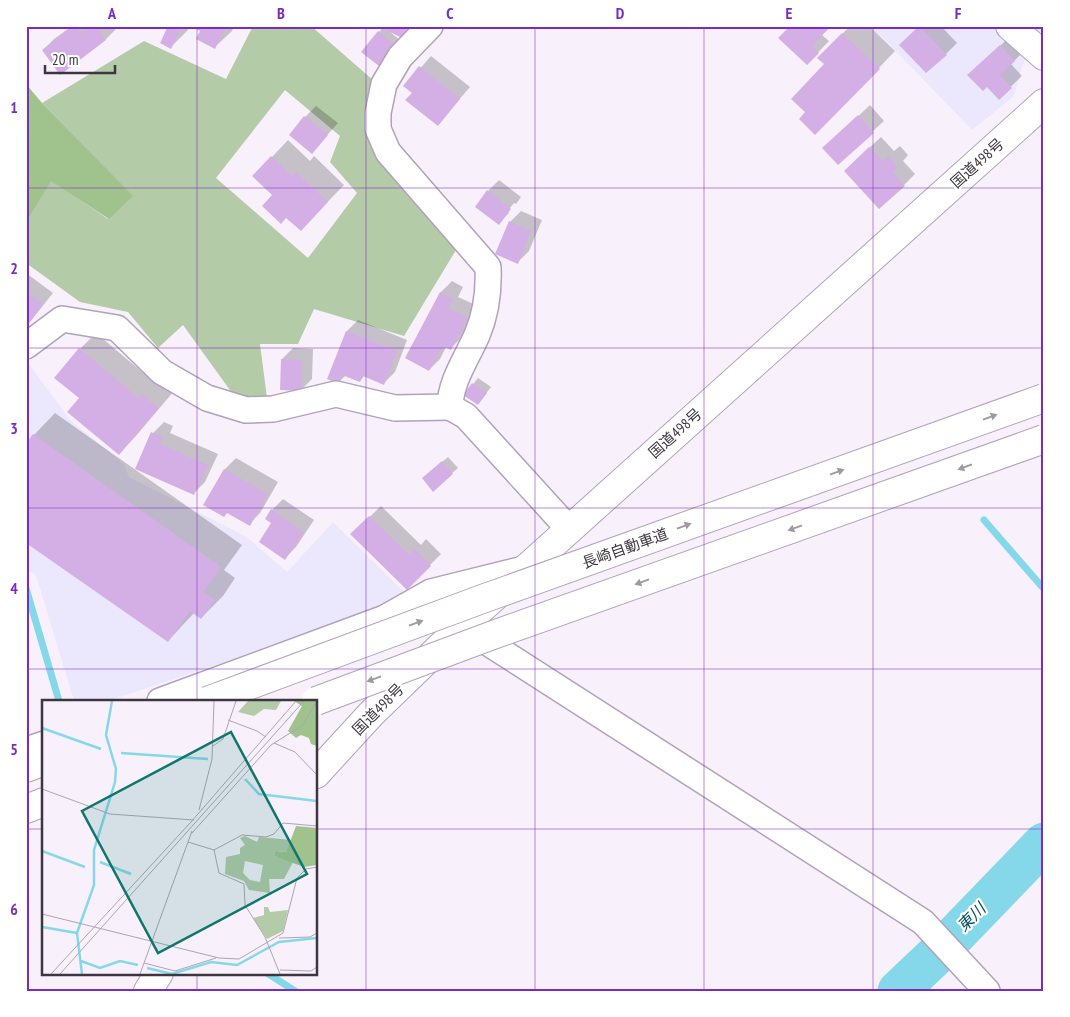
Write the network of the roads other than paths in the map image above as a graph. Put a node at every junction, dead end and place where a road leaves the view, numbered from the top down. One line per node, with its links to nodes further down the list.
1 (430, 26): 7 (street)
2 (1010, 26): 3 (main road)
3 (1044, 56)
4 (1044, 103): 9 (main road, 国道498号)
5 (26, 346): 7 (street)
6 (1044, 398): 13 (main road, 長崎自動車道, one-way to 6, bridge)
7 (450, 407): 9 (street)
8 (1044, 439): 14 (main road, one-way to 14, bridge)
9 (569, 529): 10 (main road, 国道498号)
10 (524, 569): 11 (main road, 国道498号); 12 (street)
11 (462, 626): 19 (main road, 国道498号); 24 (street)
12 (163, 700)
13 (209, 700)
14 (318, 700)
15 (42, 745): 16 (street)
16 (26, 750)
17 (42, 762): 18 (main road)
18 (26, 768)
19 (318, 772)
20 (42, 803): 21 (main road)
21 (26, 809)
22 (158, 974): 23 (main road)
23 (148, 991)
24 (987, 991)

